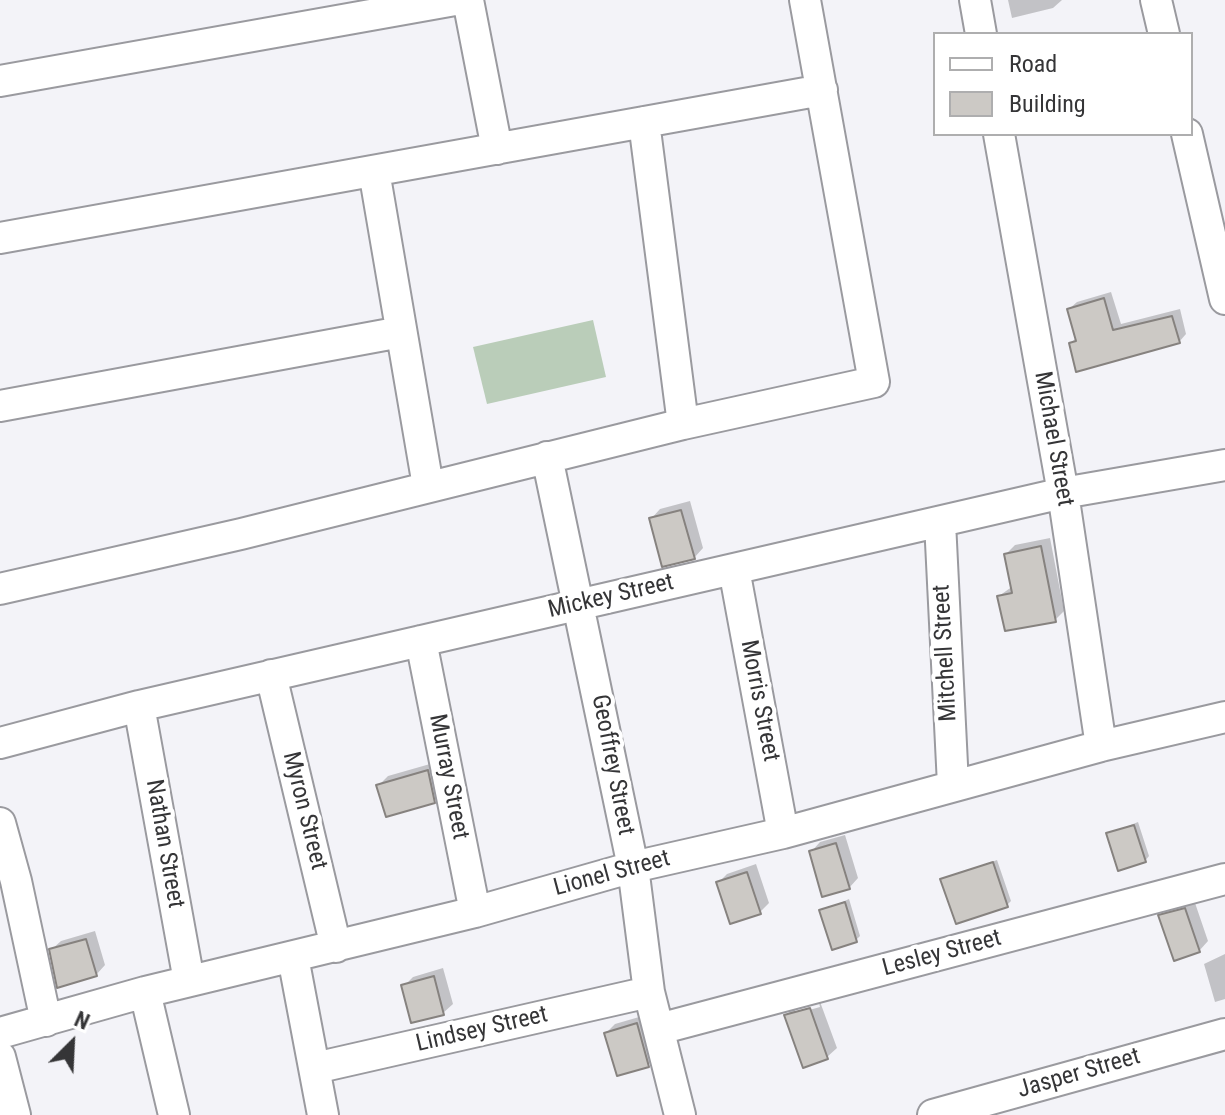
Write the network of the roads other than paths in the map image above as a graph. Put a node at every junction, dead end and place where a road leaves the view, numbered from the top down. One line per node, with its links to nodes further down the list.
1 (455, 0): 8 (street)
2 (468, 0): 13 (street)
3 (805, 0): 9 (street)
4 (975, 0): 6 (street)
5 (1156, 0): 7 (street)
6 (981, 32)
7 (1164, 32)
8 (0, 81)
9 (822, 90): 10 (street); 19 (street)
10 (644, 122): 13 (street); 19 (street)
11 (999, 136): 23 (street, Michael Street)
12 (1187, 136): 16 (street)
13 (497, 149): 14 (street)
14 (374, 171): 15 (street); 17 (street)
15 (0, 238)
16 (1225, 299)
17 (401, 332): 18 (street); 22 (street)
18 (0, 406)
19 (683, 424): 20 (street)
20 (547, 457): 22 (street); 27 (street, Geoffrey Street)
21 (1225, 465): 23 (street, Mickey Street)
22 (428, 486): 26 (street)
23 (1063, 493): 24 (street, Mickey Street); 33 (street, Michael Street)
24 (940, 522): 25 (street, Mickey Street); 34 (street, Mitchell Street)
25 (734, 569): 27 (street, Mickey Street); 36 (street, Morris Street)
26 (0, 589)
27 (580, 604): 28 (street, Mickey Street); 37 (street, Geoffrey Street)
28 (421, 641): 29 (street, Mickey Street); 40 (street, Murray Street)
29 (271, 675): 30 (street, Mickey Street); 41 (street, Myron Street)
30 (139, 706): 32 (street, Mickey Street); 43 (street, Nathan Street)
31 (1225, 717): 33 (street, Lionel Street)
32 (0, 743)
33 (1101, 746): 34 (street, Lionel Street)
34 (953, 785): 36 (street, Lionel Street)
35 (0, 823): 39 (street)
36 (783, 833): 37 (street, Lionel Street)
37 (633, 867): 40 (street, Lionel Street); 45 (street, Geoffrey Street)
38 (1225, 879): 47 (street, Lesley Street)
39 (8, 882): 46 (street)
40 (475, 912): 41 (street, Lionel Street)
41 (336, 947): 42 (street, Lionel Street)
42 (293, 957): 43 (street, Lionel Street); 51 (street)
43 (189, 981): 44 (street, Lionel Street)
44 (145, 992): 46 (street, Lionel Street); 53 (street)
45 (649, 992): 47 (street, Geoffrey Street); 51 (street, Lindsey Street)
46 (46, 1021): 48 (street, Lionel Street)
47 (659, 1029): 55 (street, Geoffrey Street)
48 (0, 1033)
49 (1225, 1034): 56 (street, Jasper Street)
50 (0, 1057): 52 (street)
51 (315, 1068): 54 (street)
52 (15, 1115)
53 (174, 1115)
54 (323, 1115)
55 (680, 1115)
56 (933, 1115)

